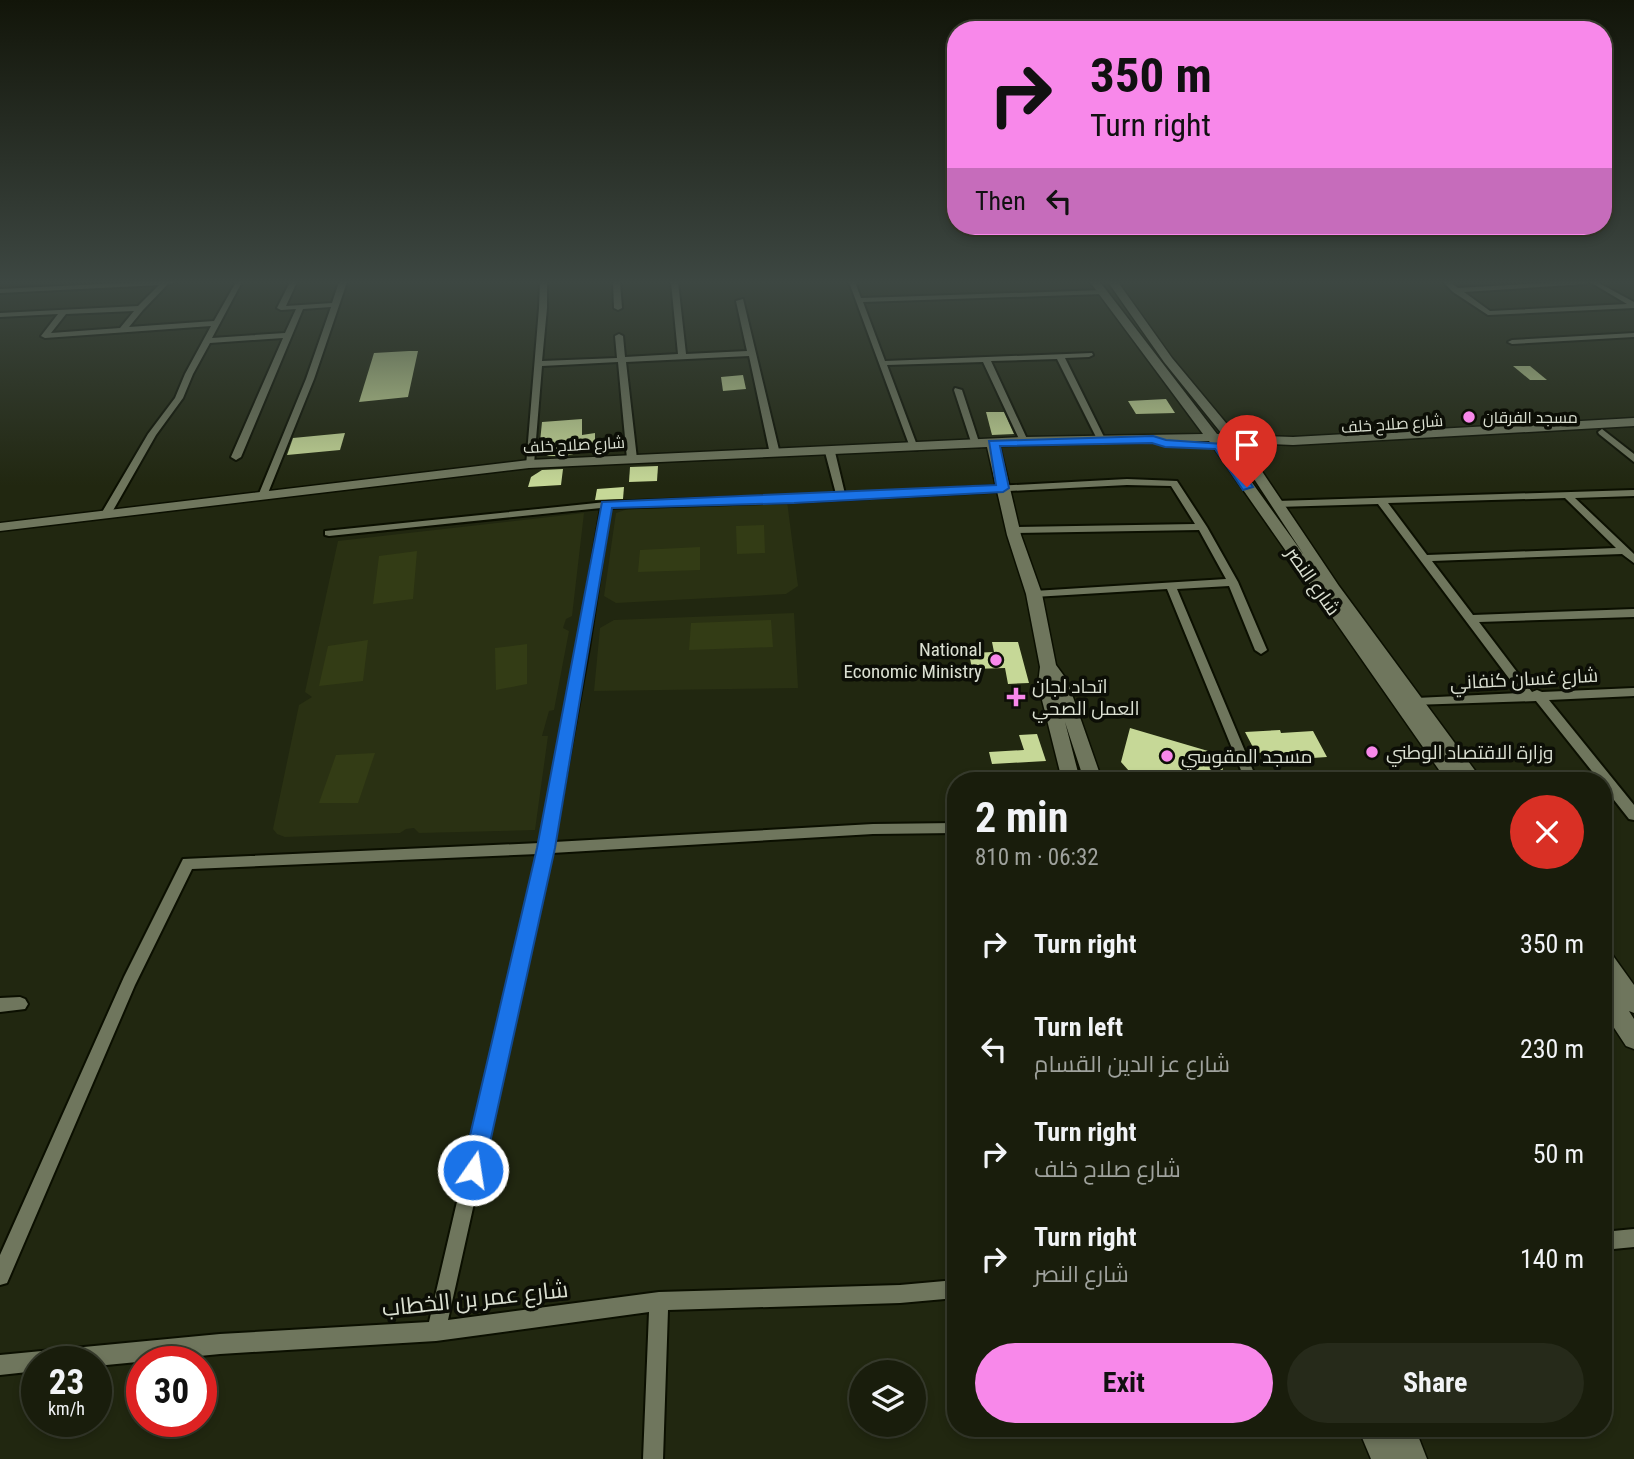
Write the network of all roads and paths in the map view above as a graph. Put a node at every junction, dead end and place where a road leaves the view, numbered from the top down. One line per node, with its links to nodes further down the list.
1 (203, 350): 42 (street)
2 (282, 350): 30 (street)
3 (320, 350): 37 (street)
4 (540, 350): 17 (street)
5 (620, 350): 14 (street)
6 (681, 350): 12 (street)
7 (878, 350): 16 (street)
8 (1150, 350): 24 (main road, شارع النصر)
9 (1161, 350): 24 (main road)
10 (752, 352): 12 (street); 29 (street)
11 (1089, 355): 13 (street)
12 (682, 357): 14 (street)
13 (1060, 357): 15 (street); 22 (street)
14 (621, 360): 17 (street); 31 (street)
15 (986, 360): 16 (street); 23 (street)
16 (883, 363): 27 (street)
17 (539, 364): 33 (street)
18 (958, 390): 26 (street)
19 (1634, 422): 24 (main road, شارع صلاح خلف)
20 (1634, 430): 21 (main road, شارع صلاح خلف)
21 (1602, 432): 24 (main road, شارع صلاح خلف); 32 (street)
22 (1101, 439): 23 (main road, شارع صلاح خلف); 24 (main road, شارع صلاح خلف)
23 (1024, 442): 25 (main road, شارع صلاح خلف)
24 (1226, 442): 40 (main road, شارع النصر); 63 (main road, شارع النصر)
25 (993, 443): 26 (main road, شارع صلاح خلف); 34 (main road)
26 (976, 444): 27 (main road, شارع صلاح خلف)
27 (914, 448): 28 (main road, شارع صلاح خلف)
28 (830, 452): 29 (main road, شارع صلاح خلف); 38 (street)
29 (775, 454): 31 (main road, شارع صلاح خلف)
30 (236, 457)
31 (632, 459): 33 (main road, شارع صلاح خلف)
32 (1634, 459)
33 (529, 464): 37 (main road, شارع صلاح خلف)
34 (1003, 488): 38 (street); 44 (street); 45 (main road)
35 (1634, 493): 36 (street)
36 (1568, 495): 39 (street); 47 (street)
37 (263, 496): 42 (main road, شارع صلاح خلف)
38 (841, 496): 41 (street)
39 (1380, 500): 40 (street); 48 (street)
40 (1278, 504): 59 (main road, شارع النصر)
41 (606, 505): 46 (street); 69 (street)
42 (106, 514): 43 (main road, شارع صلاح خلف)
43 (0, 527)
44 (1202, 527): 45 (street); 50 (street)
45 (1014, 530): 52 (main road)
46 (329, 533)
47 (1625, 551): 48 (street); 49 (street)
48 (1425, 558): 54 (street)
49 (1634, 560)
50 (1233, 582): 51 (street); 55 (street)
51 (1170, 585): 52 (street); 62 (street)
52 (1034, 594): 56 (main road)
53 (1634, 613): 54 (street)
54 (1472, 618): 58 (street)
55 (1261, 650)
56 (1048, 667): 60 (main road); 61 (main road)
57 (1634, 692): 58 (street, شارع غسان كنفاني)
58 (1532, 694): 59 (street, شارع غسان كنفاني); 65 (street)
59 (1416, 702): 64 (main road, شارع النصر)
60 (1069, 772)
61 (1090, 772)
62 (1248, 772)
63 (1451, 772)
64 (1467, 772)
65 (1598, 772)
66 (1612, 789): 67 (street)
67 (1634, 815)
68 (947, 828): 69 (street)
69 (546, 848): 78 (street); 81 (street)
70 (1612, 972): 71 (main road)
71 (1634, 1003)
72 (20, 1004): 73 (street)
73 (0, 1005)
74 (1612, 1005): 75 (main road)
75 (1634, 1038)
76 (1634, 1238): 77 (street)
77 (1612, 1240)
78 (0, 1276)
79 (947, 1290): 80 (street, شارع عمر بن الخطاب)
80 (659, 1301): 81 (street, شارع عمر بن الخطاب); 85 (street)
81 (436, 1331): 82 (street, شارع عمر بن الخطاب)
82 (0, 1365)
83 (1377, 1437): 86 (main road)
84 (1403, 1437): 87 (main road)
85 (653, 1459)
86 (1386, 1459)
87 (1412, 1459)

